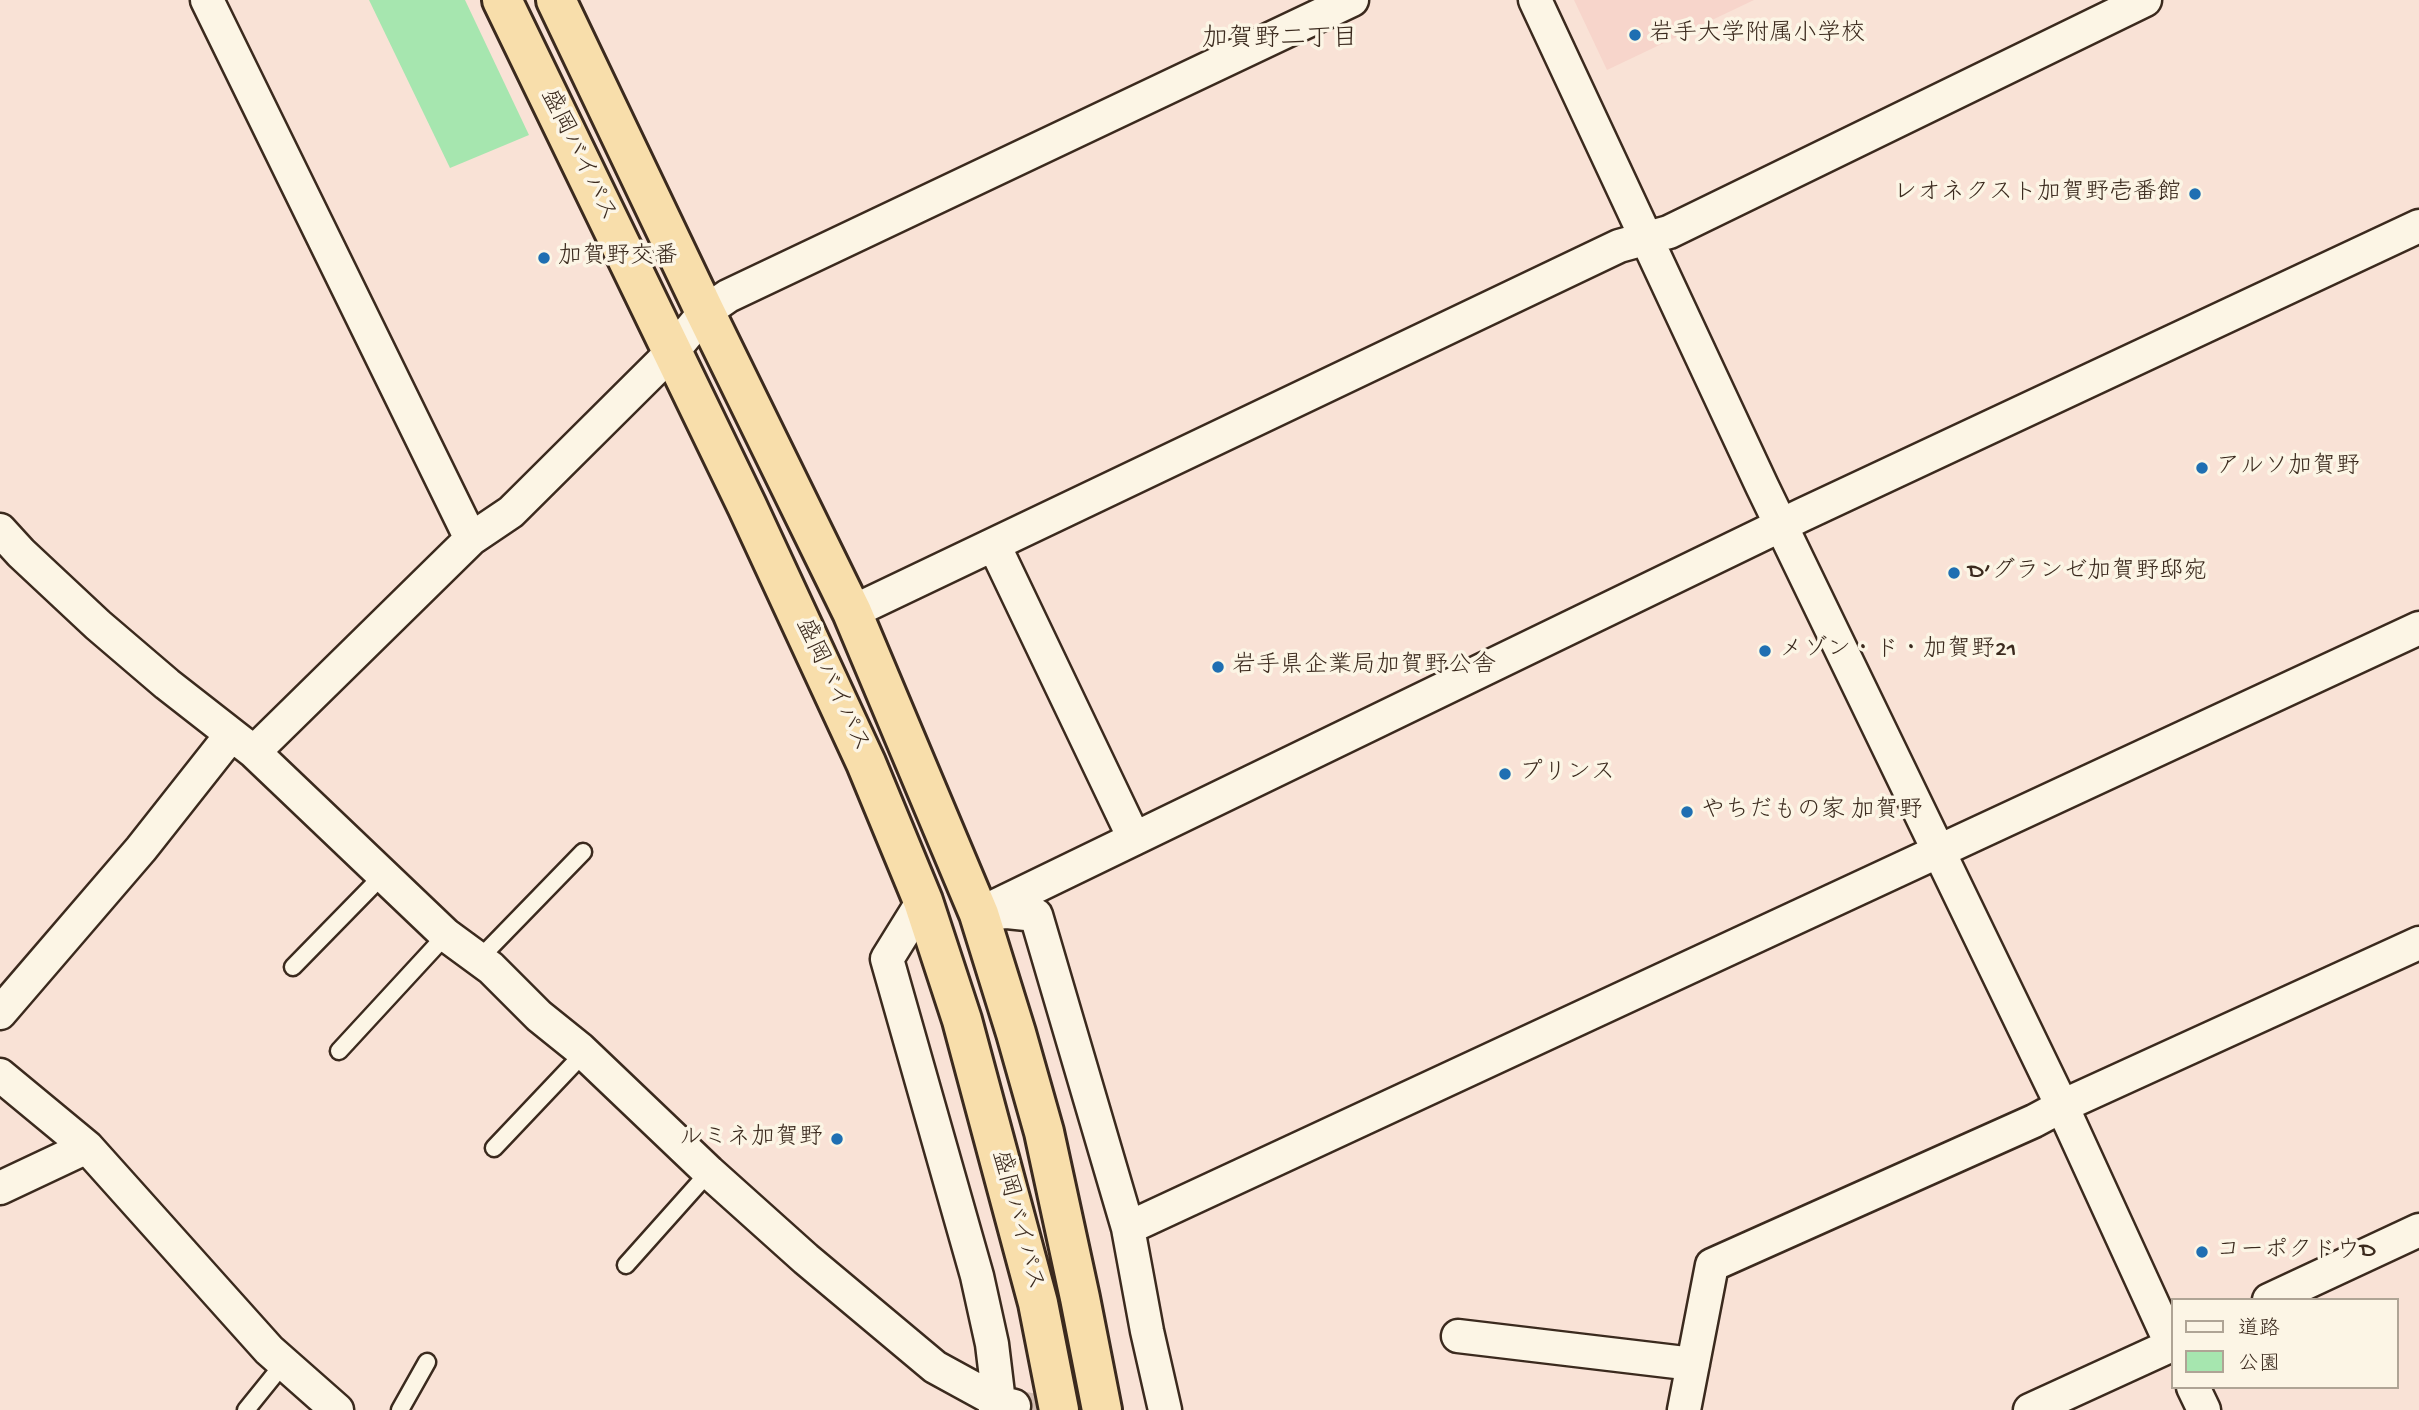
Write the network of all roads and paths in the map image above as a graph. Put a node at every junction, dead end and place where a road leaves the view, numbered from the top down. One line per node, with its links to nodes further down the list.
1 (207, 0): 13 (street)
2 (502, 0): 10 (highway, 盛岡バイパス)
3 (1352, 0): 9 (street)
4 (1535, 0): 8 (street)
5 (2145, 0): 8 (street)
6 (565, 3): 9 (highway, 盛岡バイパス)
7 (2419, 226): 11 (street)
8 (1649, 239): 11 (street); 14 (street)
9 (705, 312): 10 (street); 15 (highway, 盛岡バイパス)
10 (672, 352): 13 (street); 22 (highway, 盛岡バイパス)
11 (1782, 525): 18 (street); 19 (street)
12 (0, 530): 17 (street)
13 (471, 539): 17 (street)
14 (994, 545): 15 (street); 18 (street)
15 (852, 611): 23 (highway, 盛岡バイパス)
16 (2419, 628): 19 (street)
17 (243, 743): 21 (street); 28 (street)
18 (1134, 838): 23 (street)
19 (1940, 851): 32 (street); 37 (street)
20 (583, 852): 26 (lane)
21 (383, 875): 24 (street); 27 (lane)
22 (922, 901): 48 (street); 52 (highway, 盛岡バイパス)
23 (979, 914): 37 (street); 53 (highway, 盛岡バイパス)
24 (446, 935): 26 (street); 29 (lane)
25 (2419, 943): 32 (street)
26 (479, 960): 30 (street)
27 (293, 967)
28 (0, 1013)
29 (339, 1051)
30 (584, 1054): 34 (lane); 35 (street)
31 (0, 1075): 33 (street)
32 (2062, 1105): 42 (street); 46 (street)
33 (87, 1147): 36 (street); 45 (street)
34 (494, 1148)
35 (709, 1172): 39 (lane); 48 (street)
36 (0, 1188)
37 (1128, 1228): 54 (street)
38 (2419, 1230): 40 (street)
39 (626, 1265)
40 (2273, 1298)
41 (1458, 1336): 46 (street)
42 (2170, 1341)
43 (2170, 1346): 56 (street)
44 (427, 1362): 51 (lane)
45 (284, 1363): 49 (lane); 50 (street)
46 (1693, 1364): 55 (street)
47 (2194, 1389): 57 (street)
48 (1003, 1406)
49 (246, 1410)
50 (337, 1410)
51 (400, 1410)
52 (1059, 1410)
53 (1102, 1410)
54 (1165, 1410)
55 (1684, 1410)
56 (2030, 1410)
57 (2204, 1410)

